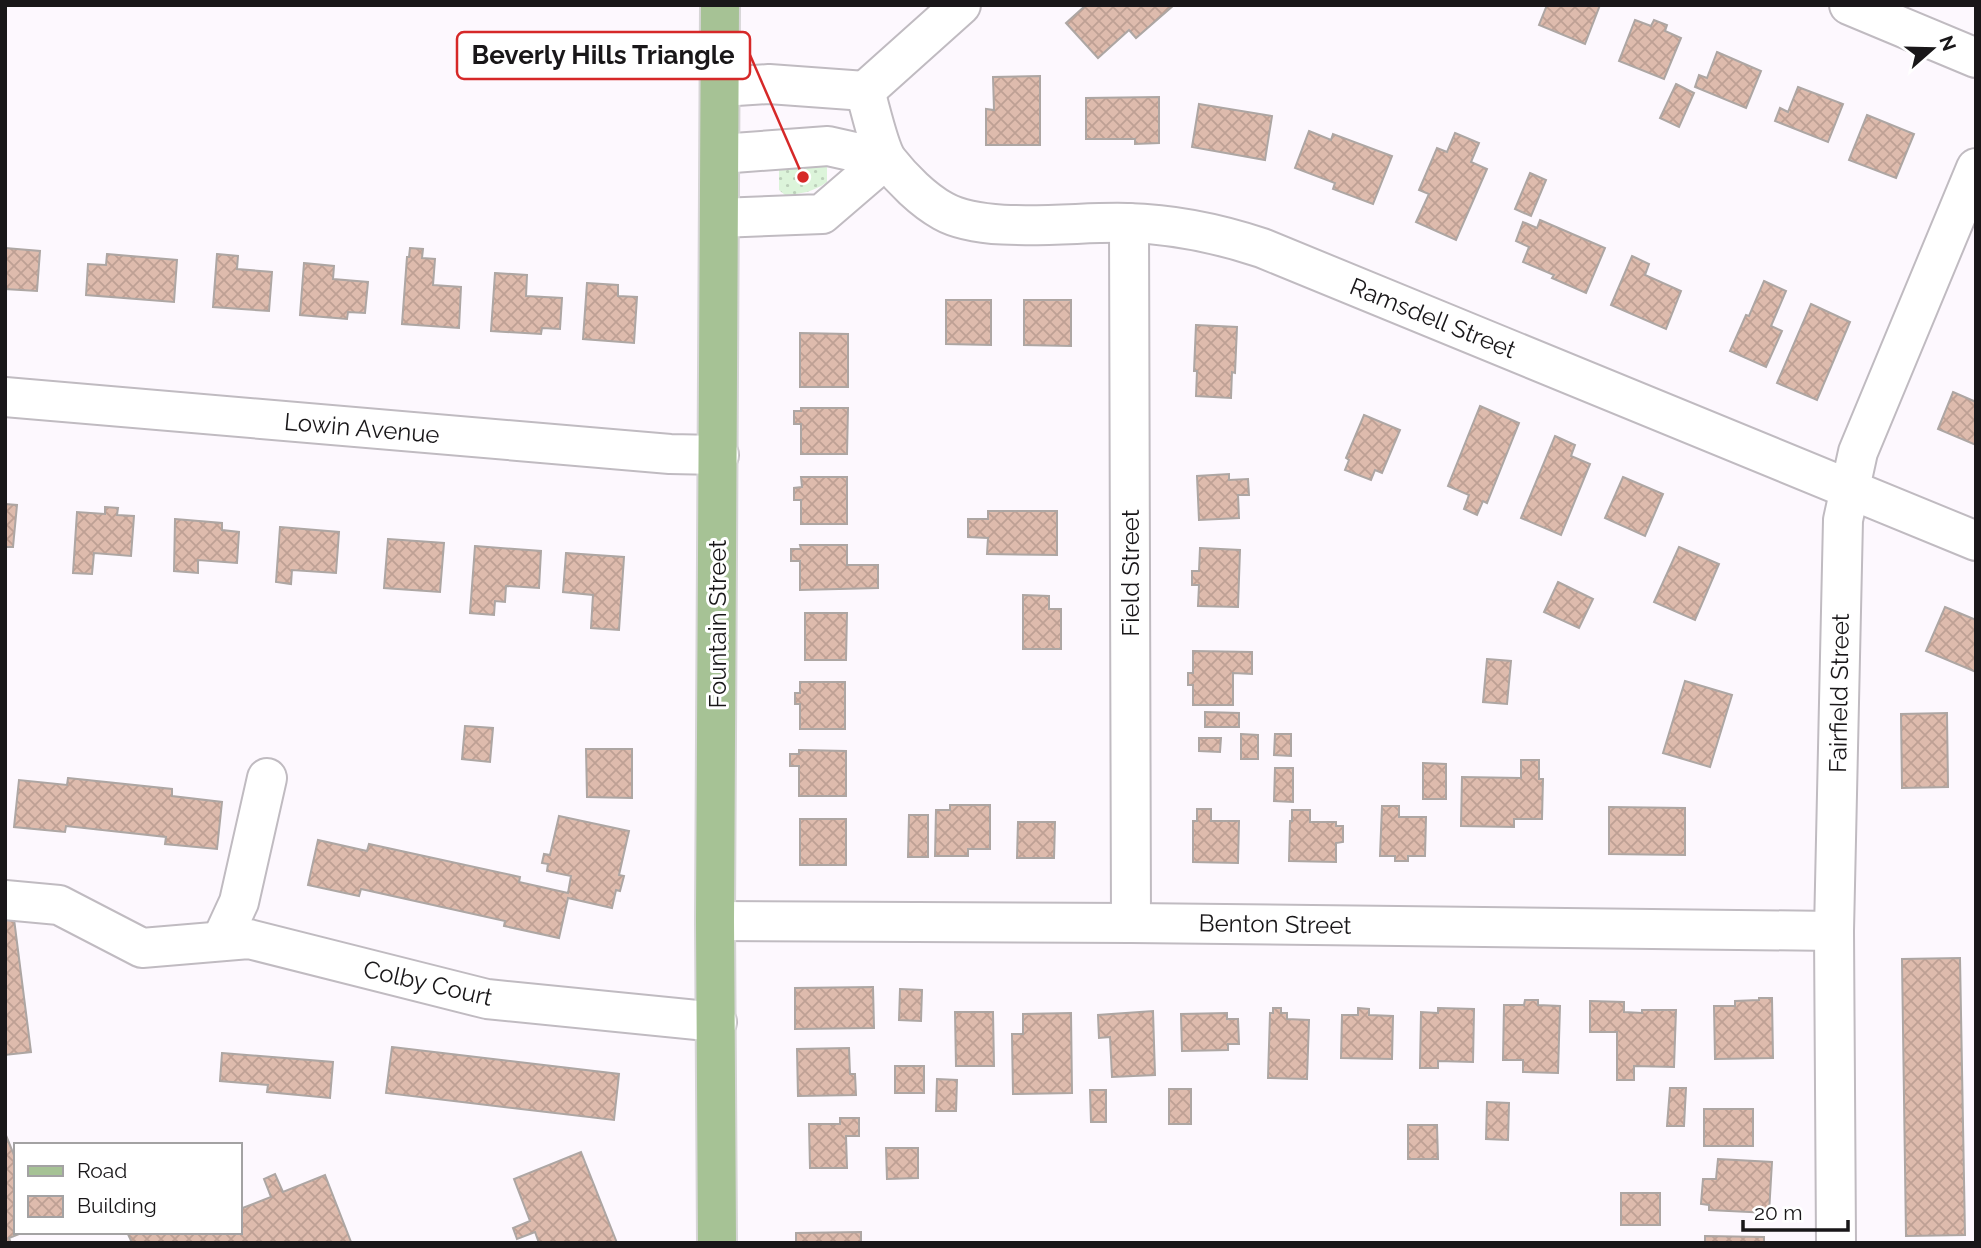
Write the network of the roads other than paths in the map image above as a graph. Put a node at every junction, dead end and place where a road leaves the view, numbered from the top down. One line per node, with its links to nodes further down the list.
1 (720, 5): 5 (main road, Fountain Street)
2 (961, 5): 6 (street)
3 (1849, 5): 4 (street)
4 (1976, 58)
5 (721, 87): 6 (street); 7 (main road, Fountain Street)
6 (865, 90): 8 (street, Ramsdell Street)
7 (720, 154): 8 (street); 10 (main road, Fountain Street)
8 (886, 159): 10 (street); 11 (street, Ramsdell Street)
9 (1976, 168): 14 (street, Fairfield Street)
10 (719, 218): 13 (main road, Fountain Street)
11 (1129, 223): 14 (street, Ramsdell Street); 19 (street, Field Street)
12 (5, 397): 13 (street, Lowin Avenue)
13 (719, 455): 18 (main road, Fountain Street)
14 (1849, 487): 15 (street, Ramsdell Street); 20 (street, Fairfield Street)
15 (1976, 541)
16 (267, 778): 21 (street)
17 (5, 900): 21 (street, Colby Court)
18 (715, 921): 19 (street, Benton Street); 22 (main road, Fountain Street)
19 (1131, 923): 20 (street, Benton Street)
20 (1834, 931): 24 (street, Fairfield Street)
21 (221, 942): 22 (street, Colby Court)
22 (717, 1022): 23 (main road, Fountain Street)
23 (717, 1243)
24 (1836, 1243)

